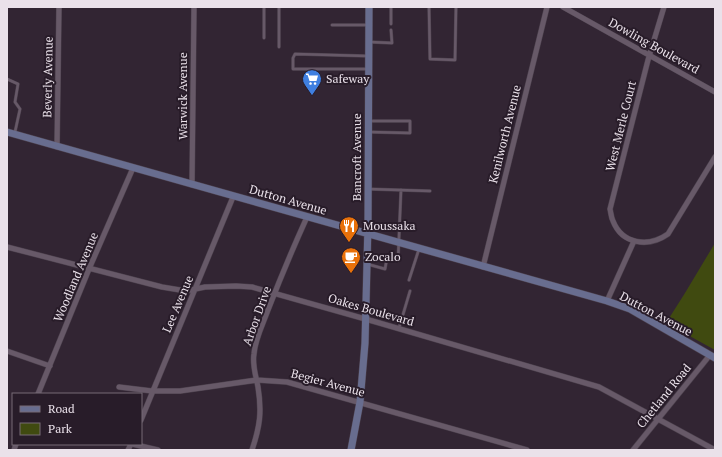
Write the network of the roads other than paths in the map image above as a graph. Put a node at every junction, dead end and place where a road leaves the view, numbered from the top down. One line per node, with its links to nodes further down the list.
1 (60, 7): 27 (street, Beverly Avenue)
2 (194, 7): 30 (street, Warwick Avenue)
3 (264, 7): 16 (lane)
4 (279, 7): 18 (lane)
5 (369, 7): 14 (street, Bancroft Avenue)
6 (391, 7): 12 (lane)
7 (429, 7): 8 (lane)
8 (456, 7)
9 (547, 7): 42 (street, Kenilworth Avenue)
10 (563, 7): 19 (street, Dowling Boulevard)
11 (664, 7): 19 (street, West Merle Court)
12 (391, 24)
13 (332, 25): 14 (lane)
14 (369, 25): 17 (street, Bancroft Avenue)
15 (392, 30): 17 (lane)
16 (264, 38)
17 (369, 42): 20 (street, Bancroft Avenue)
18 (279, 47)
19 (650, 55): 23 (street, Dowling Boulevard); 37 (street, West Merle Court)
20 (369, 56): 21 (street, Bancroft Avenue); 21 (lane)
21 (369, 69): 24 (street, Bancroft Avenue)
22 (7, 79): 26 (lane)
23 (715, 92)
24 (368, 121): 25 (street, Bancroft Avenue); 25 (lane)
25 (368, 132): 31 (street, Bancroft Avenue)
26 (11, 133): 27 (street, Dutton Avenue)
27 (57, 146): 29 (street, Dutton Avenue)
28 (715, 157): 37 (street)
29 (133, 168): 30 (street, Dutton Avenue); 43 (street, Woodland Avenue)
30 (192, 185): 34 (street, Dutton Avenue)
31 (368, 189): 32 (lane); 36 (street, Bancroft Avenue)
32 (401, 190): 33 (lane); 38 (lane)
33 (430, 191)
34 (233, 197): 35 (street, Dutton Avenue); 45 (street, Lee Avenue)
35 (307, 217): 36 (street, Dutton Avenue); 47 (street, Arbor Drive)
36 (368, 234): 38 (street, Dutton Avenue); 41 (street, Bancroft Avenue)
37 (634, 241): 48 (street)
38 (399, 243): 40 (street, Dutton Avenue); 41 (lane)
39 (7, 247): 43 (street, Oakes Boulevard)
40 (419, 249): 42 (street, Dutton Avenue); 44 (lane)
41 (367, 263): 49 (street, Bancroft Avenue)
42 (483, 267): 48 (street, Dutton Avenue)
43 (89, 269): 45 (street, Oakes Boulevard); 53 (street, Woodland Avenue)
44 (410, 280)
45 (195, 290): 47 (street, Oakes Boulevard); 56 (street, Lee Avenue)
46 (410, 291): 50 (lane)
47 (275, 293): 49 (street, Oakes Boulevard); 54 (street, Arbor Drive)
48 (607, 301): 52 (street, Dutton Avenue)
49 (366, 319): 50 (street, Oakes Boulevard); 58 (street, Bancroft Avenue)
50 (399, 328): 60 (street, Oakes Boulevard)
51 (7, 351): 53 (street)
52 (712, 357): 60 (street, Chetland Road)
53 (50, 366): 57 (street, Woodland Avenue)
54 (257, 380): 56 (street, Begier Avenue); 58 (street, Begier Avenue); 63 (street, Arbor Drive)
55 (119, 386): 56 (street, Begier Avenue)
56 (152, 391): 59 (street, Lee Avenue)
57 (38, 393)
58 (360, 402): 64 (street, Bancroft Avenue); 65 (street, Begier Avenue)
59 (142, 417)
60 (657, 419): 66 (street, Chetland Road); 67 (street, Oakes Boulevard)
61 (136, 445): 62 (street)
62 (158, 450)
63 (252, 450)
64 (351, 450)
65 (527, 450)
66 (633, 450)
67 (715, 450)

